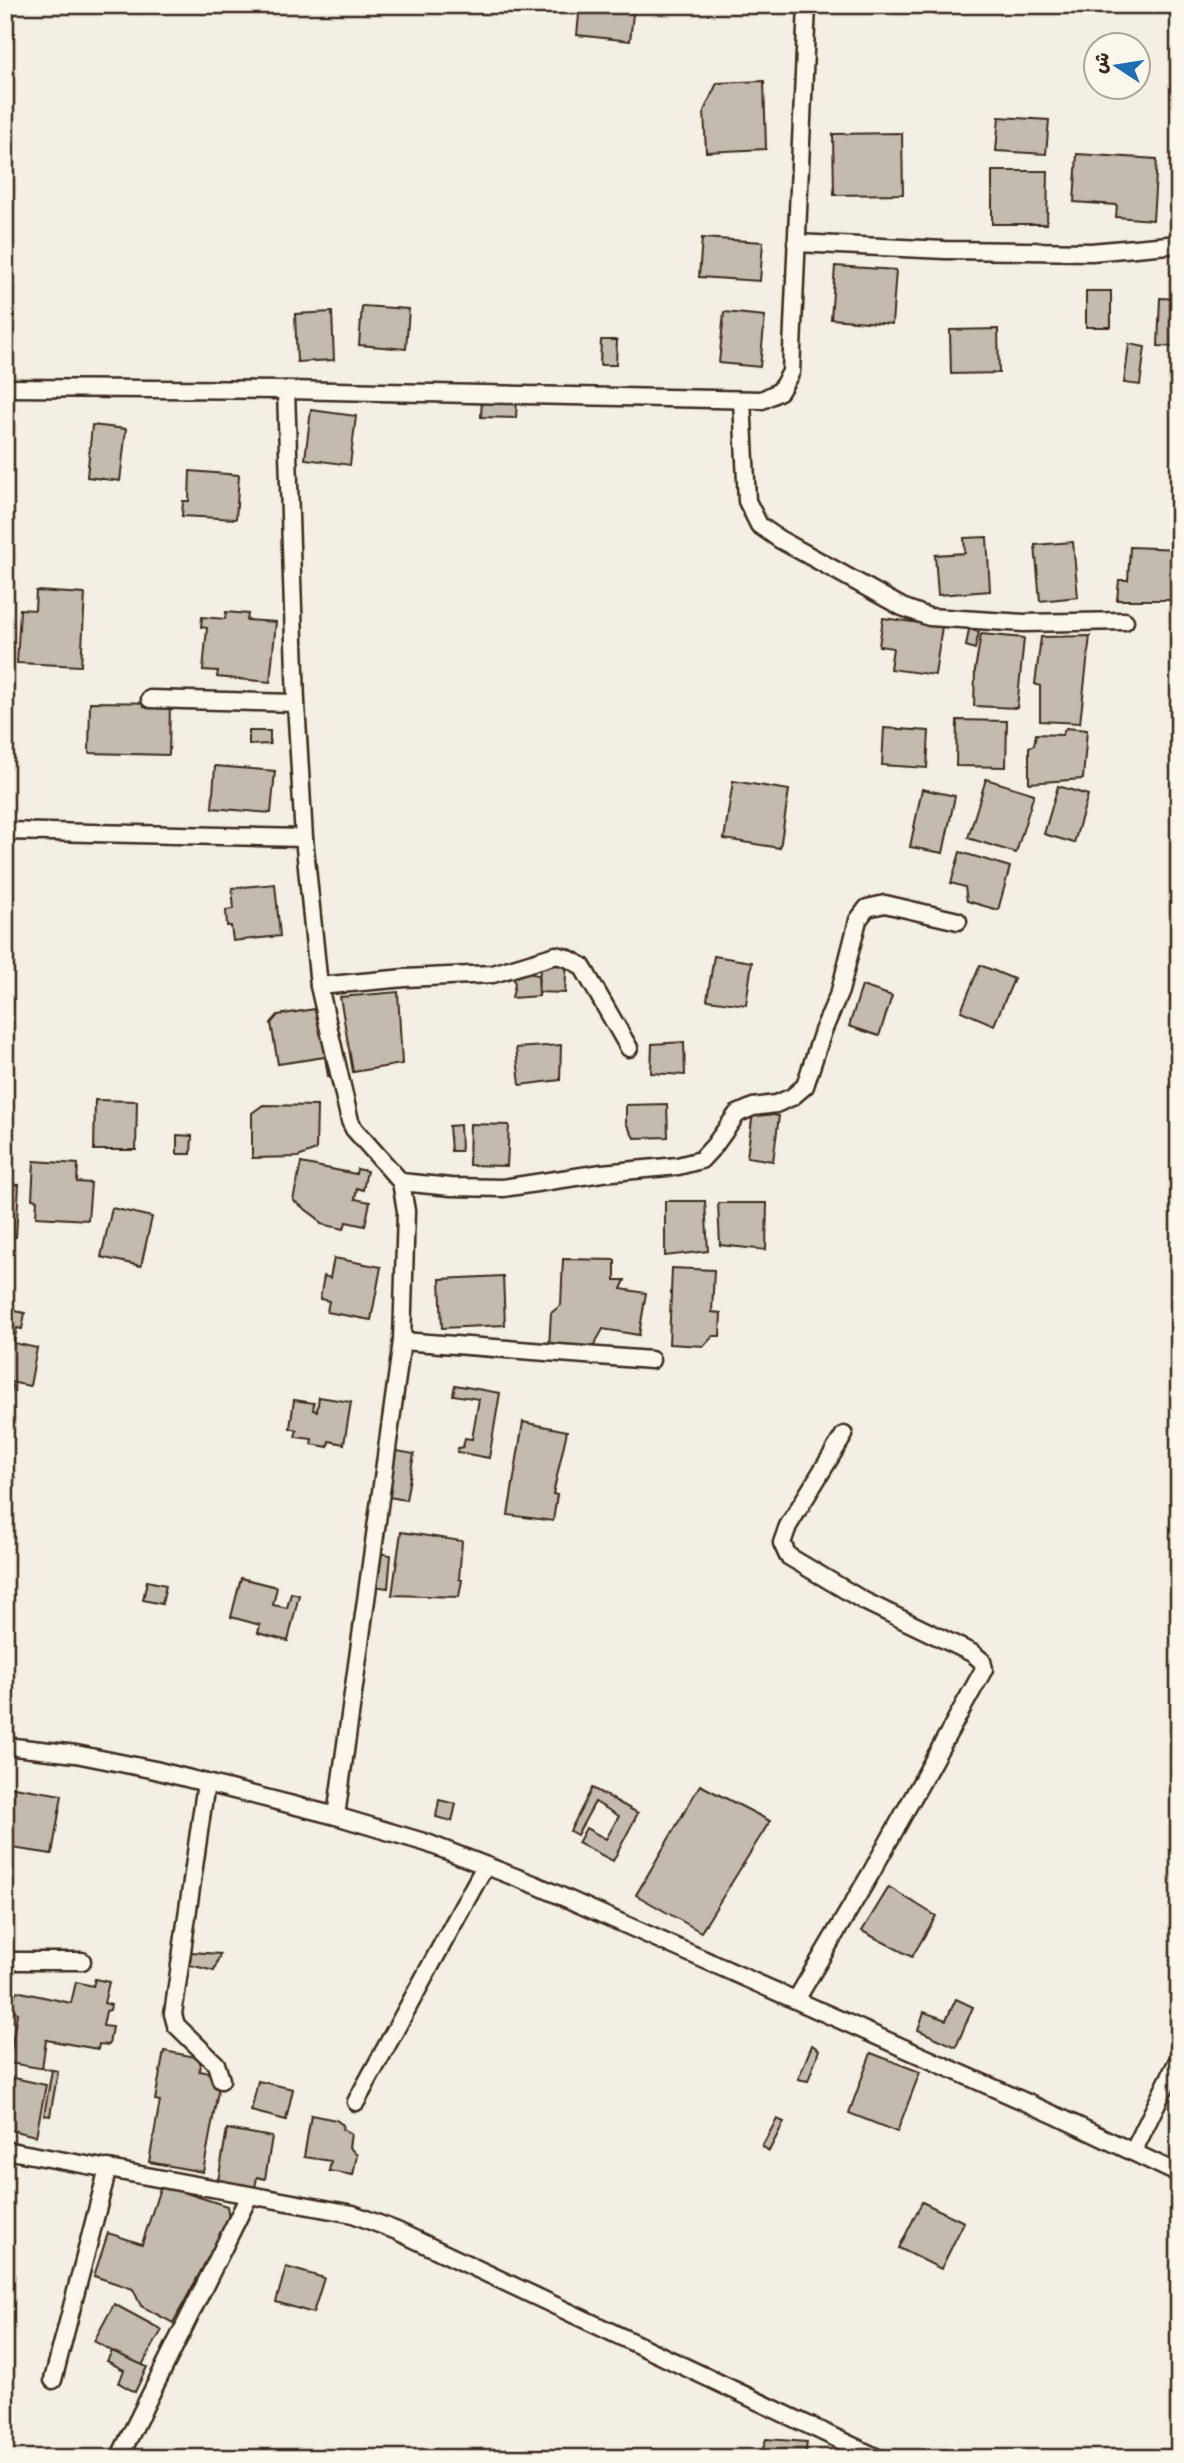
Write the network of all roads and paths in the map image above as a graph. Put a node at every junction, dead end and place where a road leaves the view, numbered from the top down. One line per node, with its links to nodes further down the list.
1 (807, 5): 2 (street)
2 (796, 243): 3 (street); 6 (street)
3 (1179, 244)
4 (5, 388): 5 (street)
5 (286, 390): 6 (street); 9 (street)
6 (742, 400): 7 (street)
7 (1125, 621)
8 (150, 699): 9 (street)
9 (296, 703): 11 (street)
10 (5, 831): 11 (street)
11 (304, 838): 13 (street)
12 (958, 921): 15 (street)
13 (319, 986): 14 (street); 15 (street)
14 (629, 1048)
15 (401, 1182): 16 (street)
16 (402, 1341): 17 (street); 21 (street)
17 (651, 1360)
18 (844, 1435): 25 (street)
19 (5, 1746): 20 (street)
20 (206, 1783): 21 (street); 27 (street)
21 (336, 1816): 22 (street)
22 (485, 1866): 25 (street); 28 (street)
23 (5, 1961): 24 (street)
24 (82, 1961)
25 (796, 2000): 30 (street)
26 (1179, 2058): 30 (street)
27 (221, 2080)
28 (356, 2102)
29 (5, 2150): 31 (street)
30 (1133, 2152): 32 (street)
31 (108, 2168): 33 (street); 34 (street)
32 (1179, 2174)
33 (250, 2196): 35 (street); 36 (street)
34 (53, 2380)
35 (120, 2458)
36 (878, 2458)

